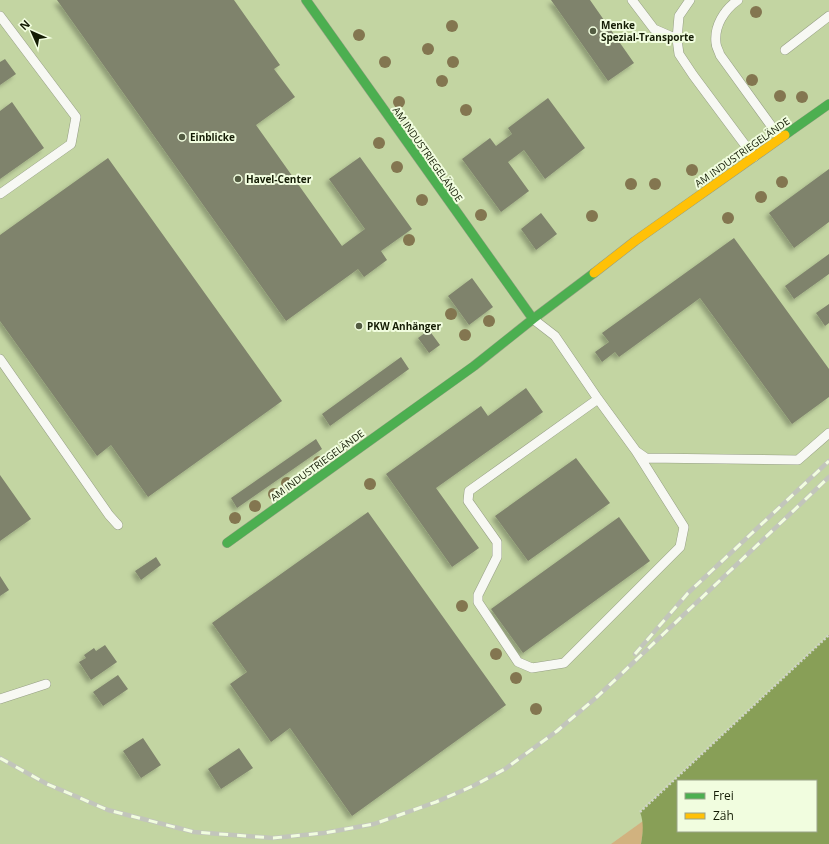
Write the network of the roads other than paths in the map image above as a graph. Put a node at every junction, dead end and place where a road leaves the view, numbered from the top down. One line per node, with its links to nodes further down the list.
1 (306, 0): 13 (street, AM INDUSTRIEGELÄNDE)
2 (632, 0): 7 (lane)
3 (690, 0): 7 (lane)
4 (738, 0): 10 (lane)
5 (0, 16): 12 (lane)
6 (829, 16): 8 (lane)
7 (677, 39): 11 (lane)
8 (785, 50)
9 (829, 104): 10 (street, AM INDUSTRIEGELÄNDE)
10 (780, 138): 11 (street, AM INDUSTRIEGELÄNDE)
11 (754, 157): 13 (street, AM INDUSTRIEGELÄNDE)
12 (0, 194)
13 (534, 319): 15 (lane); 19 (street, AM INDUSTRIEGELÄNDE)
14 (0, 359): 18 (lane)
15 (598, 399): 17 (lane); 17 (lane)
16 (829, 433): 17 (lane)
17 (636, 451)
18 (118, 525)
19 (227, 543)
20 (46, 684): 21 (lane)
21 (0, 699)

